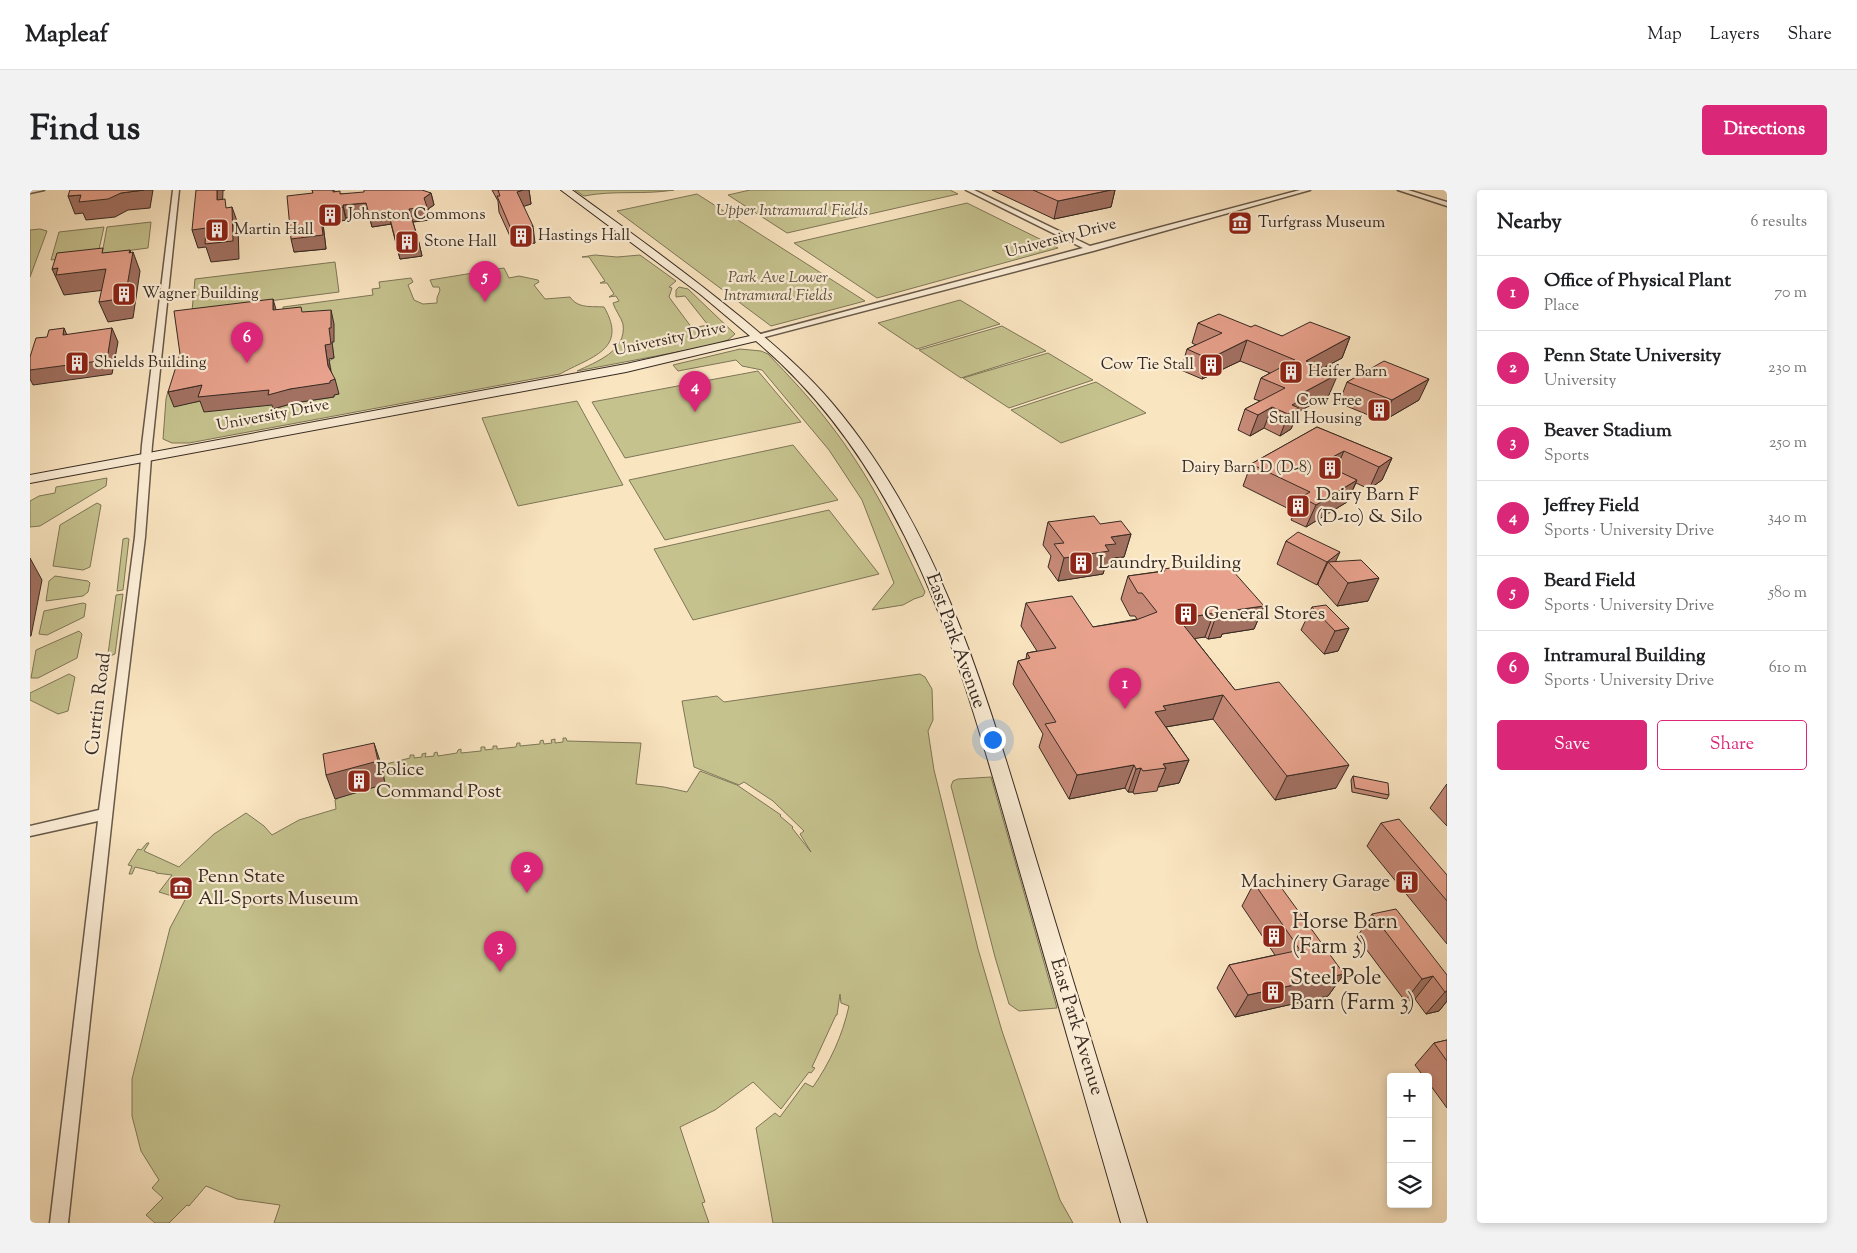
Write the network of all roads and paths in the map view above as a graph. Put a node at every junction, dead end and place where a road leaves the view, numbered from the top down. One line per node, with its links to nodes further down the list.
1 (40, 190): 7 (street)
2 (176, 190): 11 (street, Curtin Road)
3 (566, 190): 10 (main road, East Park Avenue)
4 (969, 190): 9 (street)
5 (1307, 190): 9 (street, University Drive)
6 (1401, 190): 8 (street)
7 (30, 191)
8 (1447, 204)
9 (1090, 249): 10 (street, University Drive)
10 (760, 337): 11 (main road, University Drive); 16 (main road, East Park Avenue)
11 (146, 458): 12 (main road, University Drive); 13 (street, Curtin Road)
12 (30, 479)
13 (106, 814): 14 (street); 15 (street, Curtin Road)
14 (30, 831)
15 (59, 1223)
16 (1134, 1223)

